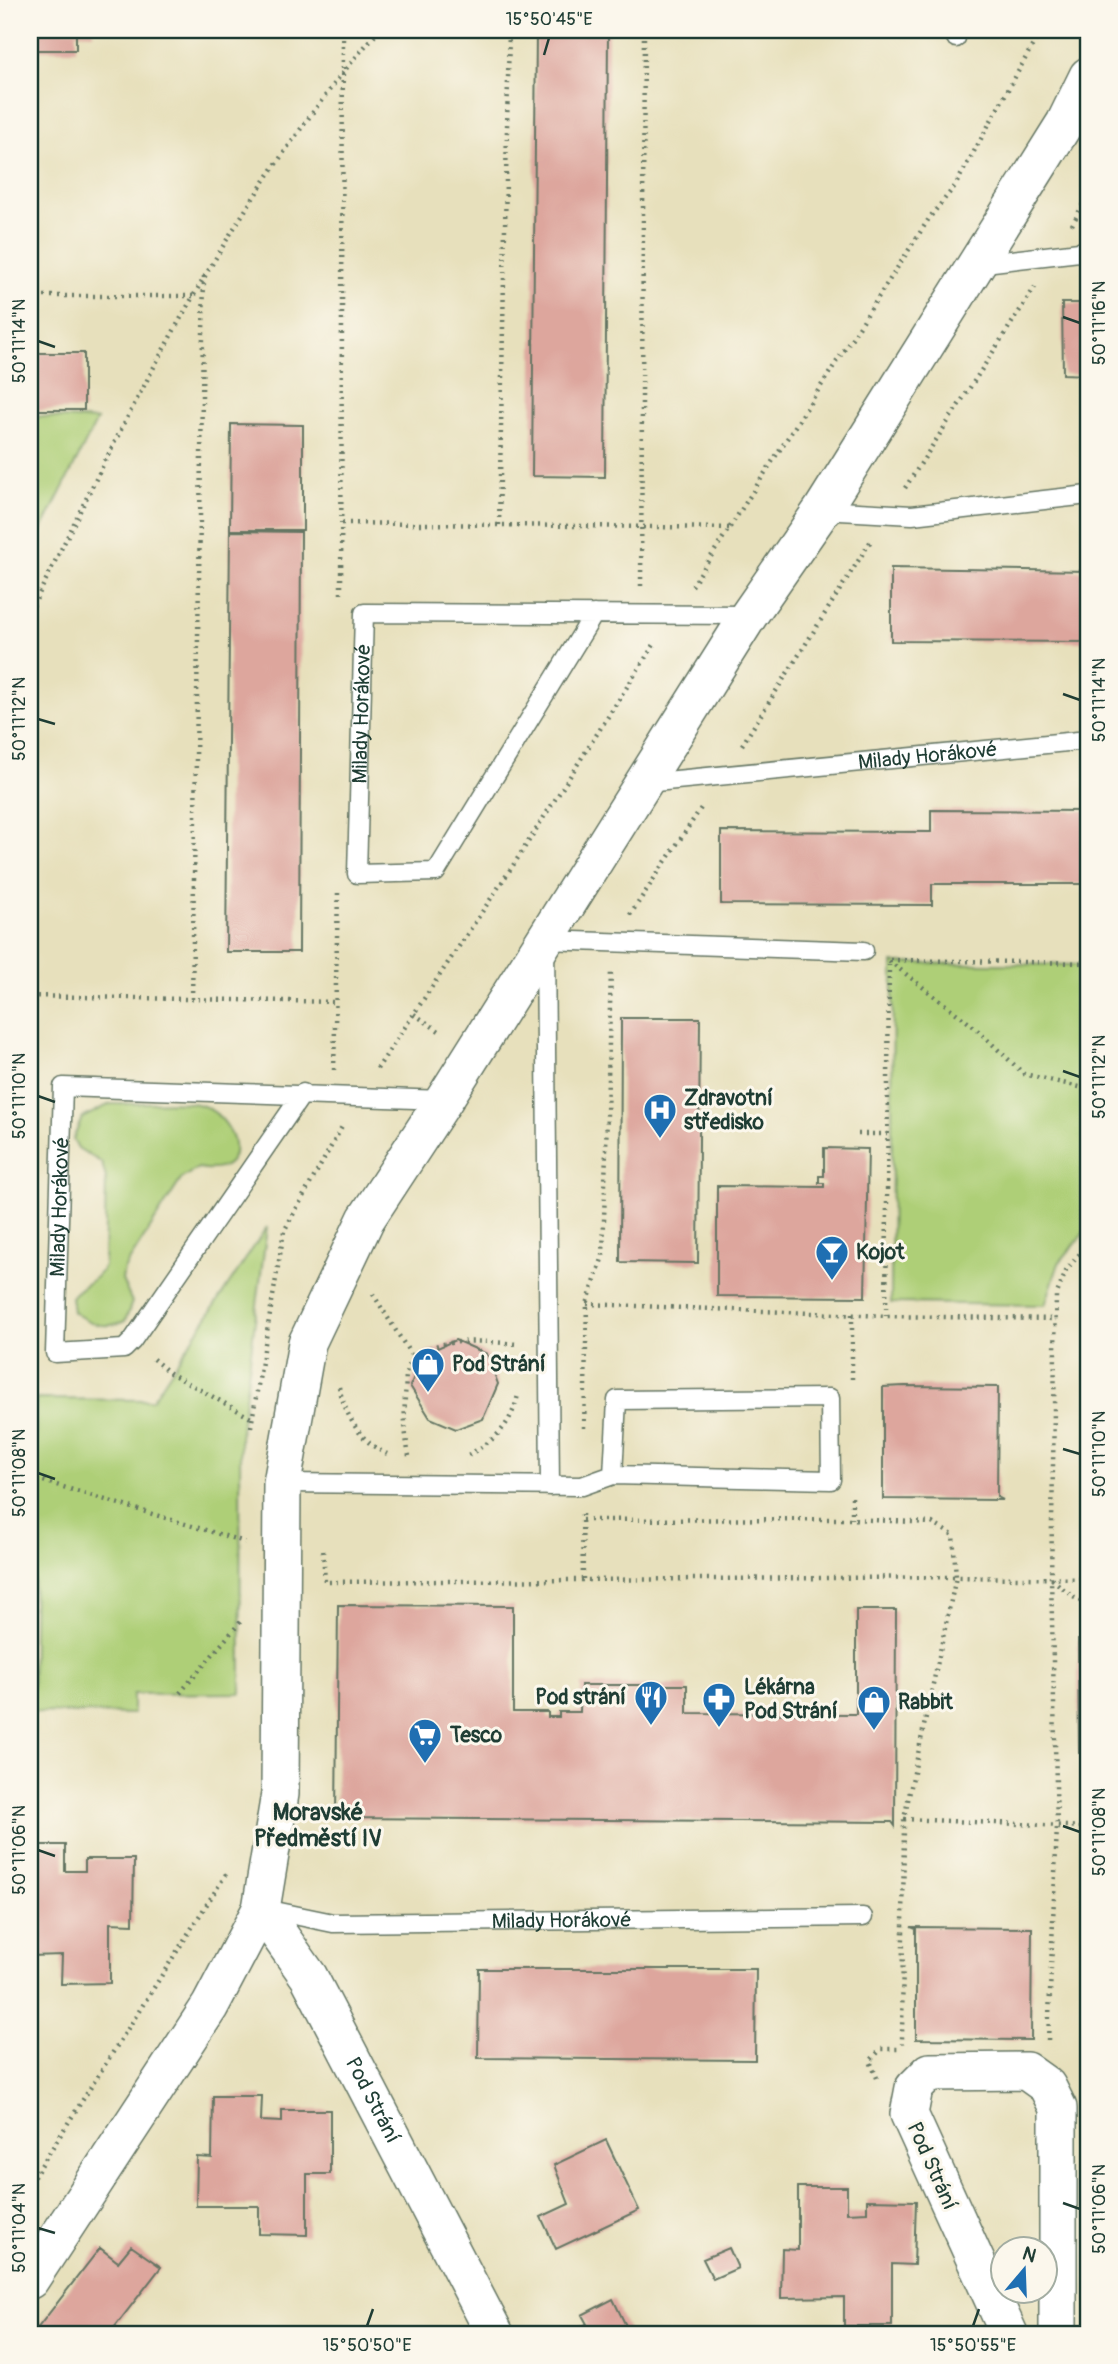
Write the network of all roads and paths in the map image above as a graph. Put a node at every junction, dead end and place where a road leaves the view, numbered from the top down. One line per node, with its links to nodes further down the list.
1 (344, 30): 5 (path)
2 (380, 30): 5 (path)
3 (509, 30): 18 (path)
4 (644, 30): 19 (path)
5 (343, 69): 11 (path); 17 (path)
6 (1088, 76): 10 (street)
7 (1088, 195): 9 (path)
8 (1088, 251): 9 (lane)
9 (1057, 255): 10 (lane); 16 (path)
10 (976, 264): 15 (street)
11 (204, 275): 13 (path); 37 (path)
12 (30, 296): 13 (path)
13 (193, 296): 22 (path)
14 (1088, 495): 16 (lane)
15 (822, 510): 16 (lane); 25 (street)
16 (888, 514): 27 (path)
17 (342, 523): 18 (path); 21 (path)
18 (499, 524): 19 (path)
19 (640, 526): 20 (path); 24 (path)
20 (732, 527)
21 (341, 605)
22 (31, 611): 29 (path)
23 (594, 614): 23 (lane, Milady Horákové); 24 (lane, Milady Horákové)
24 (642, 614): 25 (lane, Milady Horákové)
25 (749, 615): 28 (street)
26 (1088, 740): 27 (lane, Milady Horákové)
27 (723, 775): 28 (lane, Milady Horákové); 32 (path)
28 (642, 783): 31 (street)
29 (30, 865)
30 (338, 879): 38 (path)
31 (545, 940): 32 (lane); 40 (street); 66 (lane)
32 (612, 943): 33 (lane); 49 (path)
33 (864, 951): 34 (path)
34 (889, 960): 35 (path); 41 (path); 46 (path)
35 (1088, 963)
36 (30, 996): 37 (path)
37 (192, 999): 38 (path)
38 (337, 1002): 43 (path)
39 (414, 1014): 40 (path)
40 (473, 1055): 44 (street)
41 (1088, 1089)
42 (303, 1093): 43 (lane, Milady Horákové); 53 (lane); 53 (lane, Milady Horákové)
43 (334, 1095): 44 (lane, Milady Horákové)
44 (444, 1100): 65 (street)
45 (858, 1134): 46 (path)
46 (887, 1134): 50 (path)
47 (1088, 1244): 51 (path)
48 (363, 1298): 56 (path)
49 (587, 1304): 50 (path); 67 (path)
50 (886, 1316): 51 (path)
51 (1056, 1320): 72 (path)
52 (517, 1331): 54 (path)
53 (132, 1342): 59 (path)
54 (517, 1345): 55 (path); 56 (path)
55 (518, 1356)
56 (413, 1358): 61 (path)
57 (338, 1382): 60 (path)
58 (519, 1392): 62 (path)
59 (251, 1418)
60 (396, 1459)
61 (403, 1460)
62 (460, 1460)
63 (613, 1475): 63 (lane); 67 (lane)
64 (30, 1477): 70 (path)
65 (282, 1483): 66 (lane); 82 (street)
66 (550, 1486): 67 (lane)
67 (583, 1486): 68 (path)
68 (582, 1520): 71 (path); 74 (path)
69 (322, 1542): 74 (path)
70 (250, 1543)
71 (956, 1577): 72 (path); 74 (path); 78 (path)
72 (1051, 1578): 73 (path); 75 (path); 79 (path)
73 (1088, 1578)
74 (583, 1579)
75 (1088, 1604)
76 (249, 1611): 77 (path)
77 (180, 1693)
78 (905, 1819): 79 (path); 84 (path)
79 (1057, 1826): 80 (path); 85 (path)
80 (1088, 1827)
81 (229, 1870): 86 (path)
82 (261, 1909): 83 (lane, Milady Horákové); 87 (street); 88 (street, Pod Strání)
83 (863, 1917)
84 (902, 2049)
85 (1047, 2086): 89 (street, Pod Strání); 90 (street)
86 (30, 2183)
87 (30, 2280)
88 (495, 2334)
89 (1009, 2334)
90 (1058, 2334)

